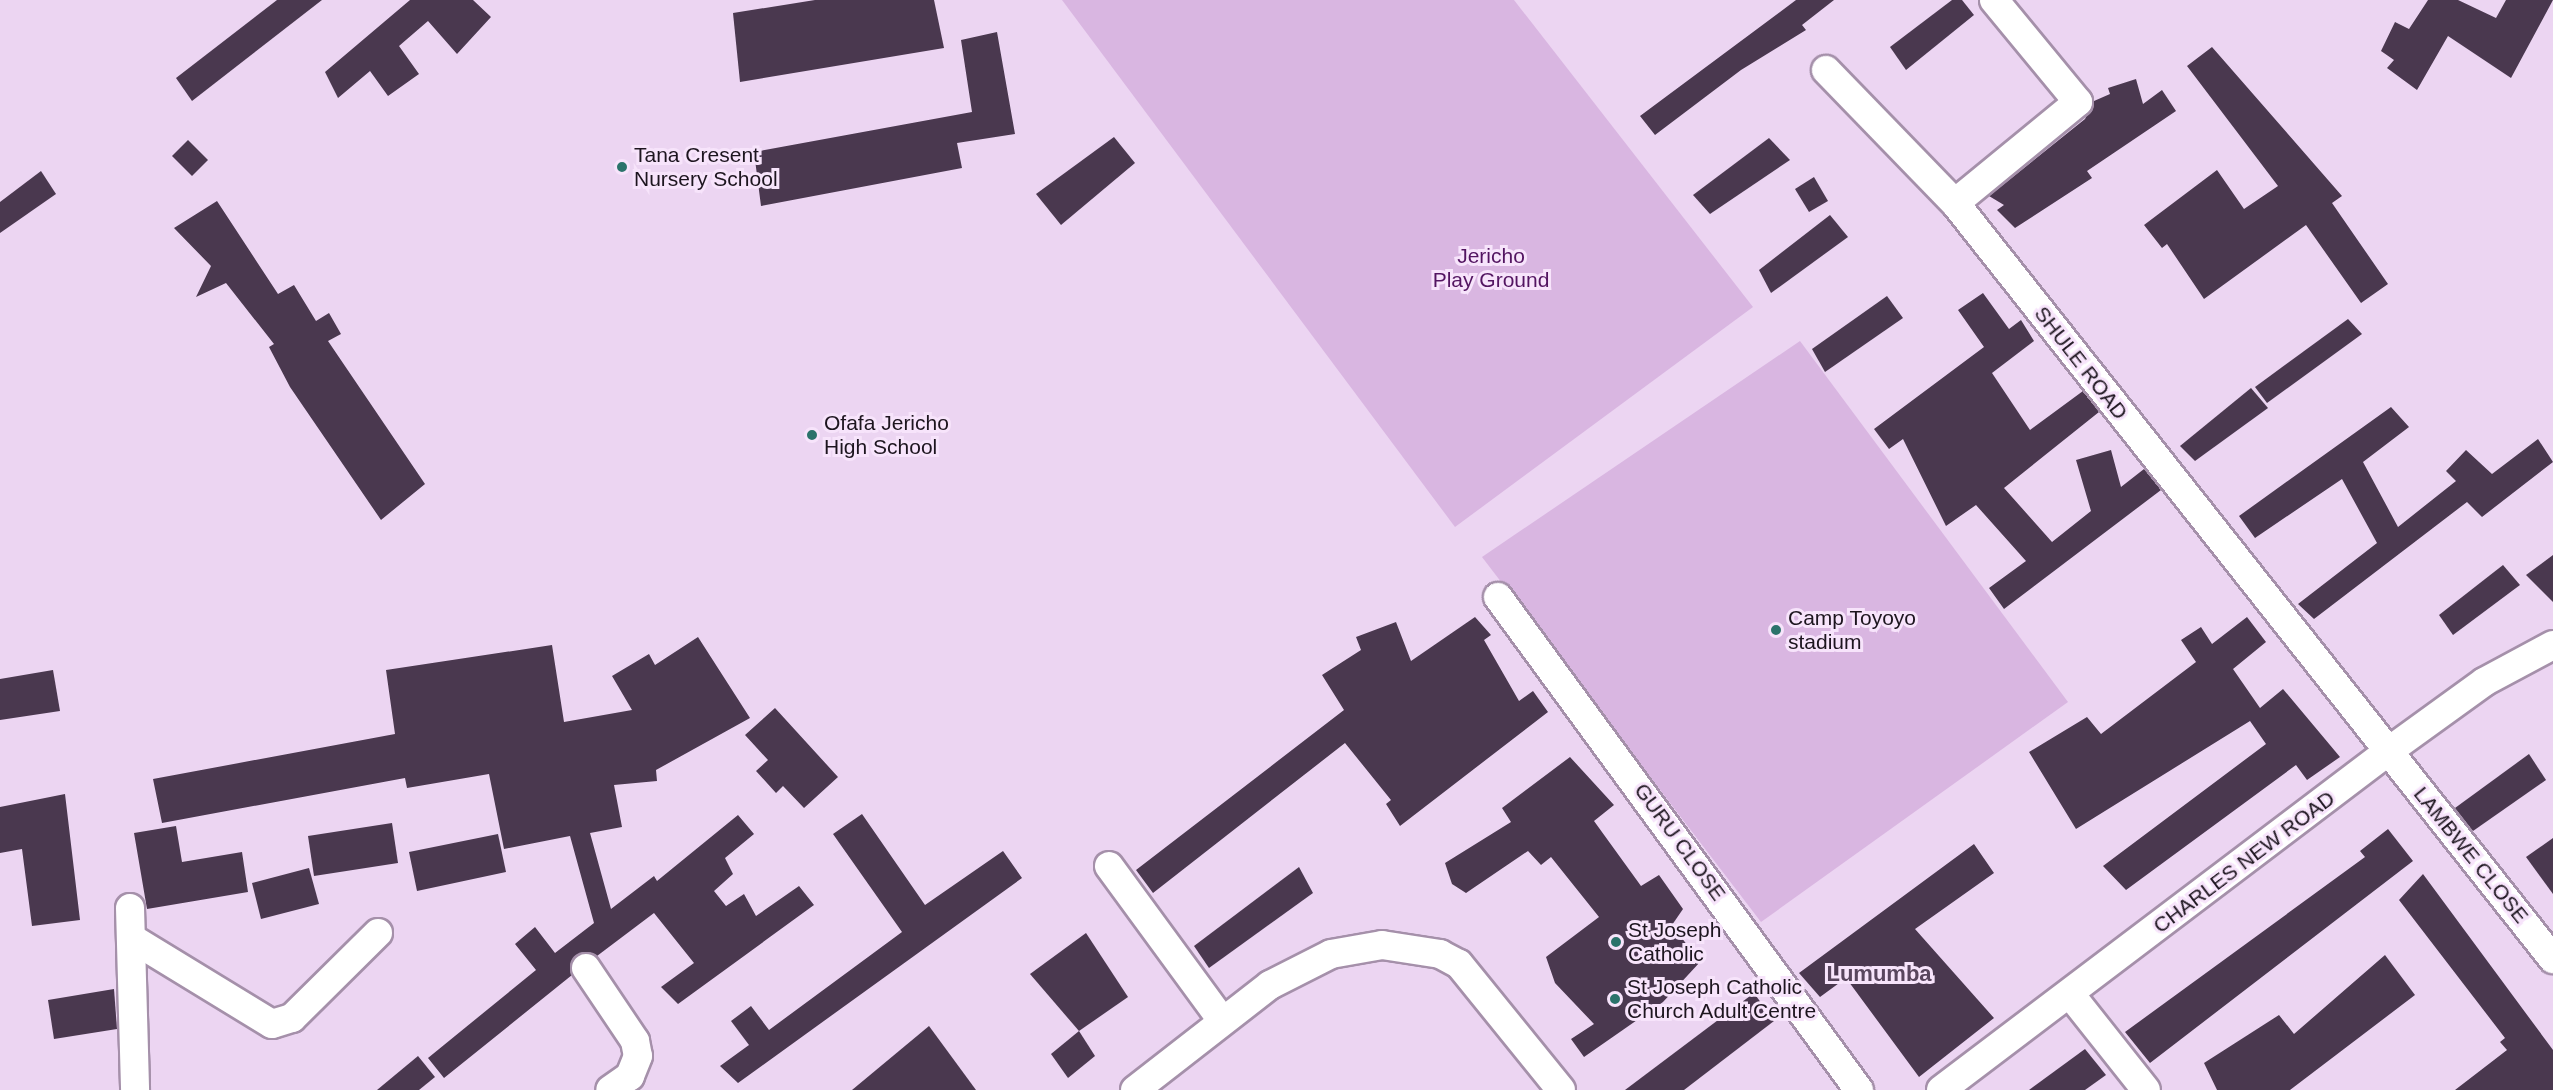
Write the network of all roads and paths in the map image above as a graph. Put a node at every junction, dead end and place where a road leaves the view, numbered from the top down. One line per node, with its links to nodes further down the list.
1 (1994, 0): 3 (street)
2 (1826, 70): 3 (street, SHULE ROAD)
3 (1955, 203): 6 (street, SHULE ROAD)
4 (1498, 597): 19 (street, GURU CLOSE)
5 (2553, 645): 6 (street, CHARLES NEW ROAD)
6 (2386, 753): 11 (street, LAMBWE CLOSE); 13 (street, CHARLES NEW ROAD)
7 (1110, 866): 14 (street)
8 (130, 908): 10 (street)
9 (378, 933): 10 (street)
10 (131, 938): 15 (street)
11 (2553, 959)
12 (586, 968): 16 (street)
13 (2070, 994): 20 (street, CHARLES NEW ROAD); 21 (street)
14 (1221, 1019): 17 (street); 18 (street)
15 (135, 1090)
16 (610, 1090)
17 (1136, 1090)
18 (1561, 1090)
19 (1859, 1090)
20 (1941, 1090)
21 (2146, 1090)

